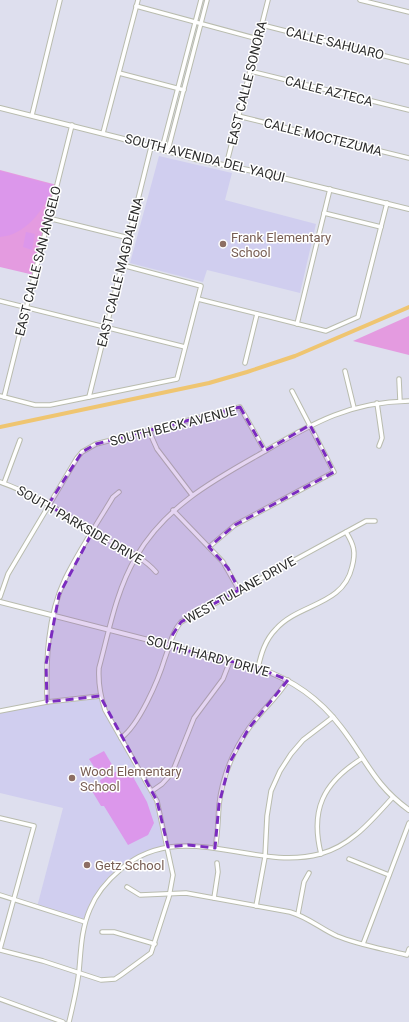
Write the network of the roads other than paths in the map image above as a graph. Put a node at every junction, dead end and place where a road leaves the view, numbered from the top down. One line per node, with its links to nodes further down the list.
1 (60, 0): 20 (street)
2 (138, 0): 7 (street)
3 (201, 0): 9 (street)
4 (207, 0): 10 (street)
5 (268, 0): 11 (street, EAST CALLE SONORA)
6 (360, 0): 8 (street)
7 (136, 6): 9 (street); 15 (street)
8 (409, 12)
9 (195, 22): 10 (street); 16 (street)
10 (201, 24): 12 (street); 17 (street)
11 (262, 25): 12 (street, EAST CALLE SONORA); 13 (street, CALLE SAHUARO)
12 (258, 39): 14 (street, EAST CALLE SONORA)
13 (409, 62)
14 (250, 71): 19 (street, CALLE AZTECA); 21 (street, EAST CALLE SONORA)
15 (119, 73): 16 (street); 23 (street)
16 (178, 88): 17 (street); 25 (street)
17 (184, 90): 25 (street)
18 (0, 108): 20 (street, SOUTH AVENIDA DEL YAQUI)
19 (409, 110)
20 (32, 115): 22 (street, SOUTH AVENIDA DEL YAQUI)
21 (238, 116): 26 (street, CALLE MOCTEZUMA); 27 (street, EAST CALLE SONORA)
22 (72, 125): 23 (street, SOUTH AVENIDA DEL YAQUI); 32 (street, EAST CALLE SAN ANGELO)
23 (103, 133): 24 (street, SOUTH AVENIDA DEL YAQUI)
24 (151, 147): 25 (street, SOUTH AVENIDA DEL YAQUI); 34 (street, EAST CALLE MAGDALENA)
25 (166, 151): 27 (street, SOUTH AVENIDA DEL YAQUI)
26 (409, 158)
27 (226, 166): 28 (street, SOUTH AVENIDA DEL YAQUI)
28 (330, 189): 29 (street, SOUTH AVENIDA DEL YAQUI); 31 (street)
29 (387, 203): 30 (street, SOUTH AVENIDA DEL YAQUI); 33 (street)
30 (409, 209)
31 (324, 213): 33 (street); 40 (street)
32 (48, 218): 34 (street); 38 (street, EAST CALLE SAN ANGELO)
33 (380, 227): 40 (street)
34 (129, 238): 35 (street, EAST CALLE MAGDALENA)
35 (122, 265): 36 (street); 41 (street, EAST CALLE MAGDALENA)
36 (198, 299): 39 (street); 42 (street)
37 (0, 301): 38 (street)
38 (26, 307): 41 (street); 47 (street, EAST CALLE SAN ANGELO)
39 (257, 314): 40 (street); 43 (street)
40 (297, 324)
41 (106, 328): 42 (street); 48 (street, EAST CALLE MAGDALENA)
42 (185, 347): 48 (street)
43 (245, 363)
44 (345, 371): 52 (street)
45 (399, 379): 49 (street)
46 (292, 391): 53 (street)
47 (2, 396): 48 (street)
48 (89, 397)
49 (400, 401): 50 (street); 51 (street)
50 (409, 401)
51 (377, 403): 52 (street); 56 (street)
52 (354, 408): 53 (street)
53 (310, 425): 57 (street); 66 (street)
54 (149, 431): 57 (street, SOUTH BECK AVENUE); 60 (street); 61 (street, SOUTH BECK AVENUE)
55 (20, 440): 58 (street)
56 (379, 446)
57 (264, 451): 60 (street)
58 (2, 482): 61 (street, SOUTH PARKSIDE DRIVE)
59 (119, 492): 64 (street)
60 (192, 495): 62 (street)
61 (48, 505): 64 (street, SOUTH PARKSIDE DRIVE); 70 (street)
62 (173, 510): 66 (street); 67 (street)
63 (375, 521): 65 (street, WEST TULANE DRIVE)
64 (93, 531): 67 (street, SOUTH PARKSIDE DRIVE); 72 (street)
65 (346, 532): 69 (street, WEST TULANE DRIVE); 76 (street)
66 (209, 547): 69 (street)
67 (136, 557): 68 (street, SOUTH PARKSIDE DRIVE); 73 (street)
68 (156, 572)
69 (239, 590): 74 (street, WEST TULANE DRIVE)
70 (0, 597)
71 (0, 602): 72 (street, SOUTH HARDY DRIVE)
72 (54, 616): 73 (street, SOUTH HARDY DRIVE); 79 (street)
73 (109, 631): 74 (street, SOUTH HARDY DRIVE); 78 (street)
74 (169, 646): 75 (street, SOUTH HARDY DRIVE); 82 (street, WEST TULANE DRIVE)
75 (230, 661): 76 (street, SOUTH HARDY DRIVE); 84 (street)
76 (258, 668): 77 (street, SOUTH HARDY DRIVE)
77 (288, 680): 81 (street, SOUTH HARDY DRIVE); 90 (street)
78 (100, 696): 79 (street); 82 (street)
79 (47, 702): 80 (street)
80 (0, 711)
81 (333, 717): 83 (street, SOUTH HARDY DRIVE); 92 (street)
82 (121, 738): 84 (street)
83 (361, 759): 85 (street, SOUTH HARDY DRIVE); 91 (street)
84 (152, 791): 89 (street)
85 (392, 797): 86 (street, SOUTH HARDY DRIVE); 91 (street)
86 (409, 810)
87 (0, 818): 101 (street)
88 (409, 823): 96 (street)
89 (168, 847): 90 (street); 98 (street); 104 (street)
90 (215, 848): 92 (street)
91 (321, 854): 92 (street)
92 (265, 857): 102 (street)
93 (349, 859): 96 (street)
94 (217, 863): 100 (street)
95 (310, 873): 103 (street)
96 (390, 874): 107 (street)
97 (127, 887): 98 (street)
98 (170, 893): 100 (street); 106 (street)
99 (0, 895): 101 (street)
100 (214, 898): 102 (street)
101 (14, 900): 104 (street); 108 (street)
102 (256, 906): 103 (street)
103 (298, 914): 107 (street)
104 (85, 922): 110 (street)
105 (102, 932): 106 (street)
106 (155, 944): 110 (street)
107 (363, 944): 109 (street)
108 (0, 949): 110 (street)
109 (409, 949)
110 (79, 973): 113 (street)
111 (0, 999): 112 (street)
112 (62, 1022)
113 (69, 1022)

